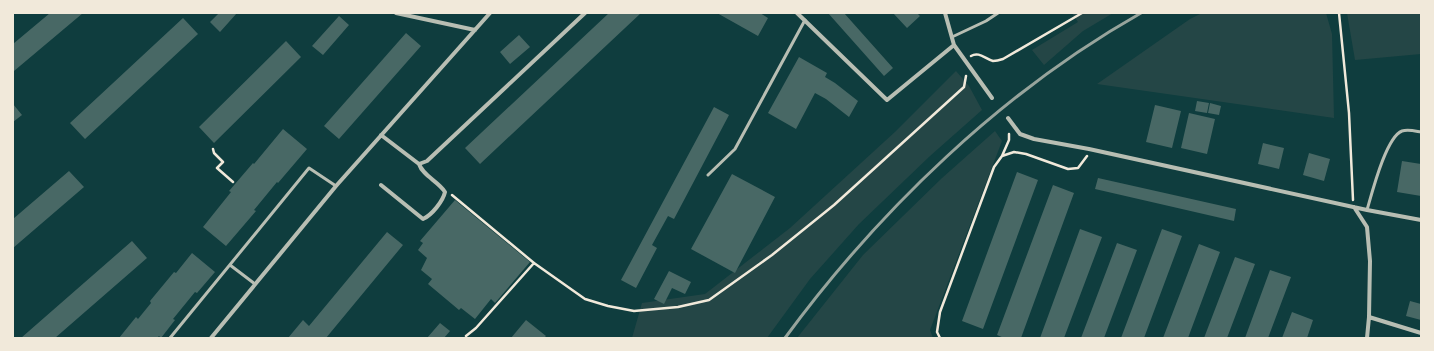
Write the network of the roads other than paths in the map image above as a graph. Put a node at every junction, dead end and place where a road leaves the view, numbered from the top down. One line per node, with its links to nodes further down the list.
1 (396, 13): 8 (street)
2 (490, 13): 8 (street)
3 (585, 13): 15 (street)
4 (797, 13): 7 (street)
5 (945, 13): 9 (street)
6 (998, 13): 9 (lane)
7 (805, 20): 10 (street); 16 (lane)
8 (475, 30): 14 (street)
9 (952, 37): 10 (street)
10 (954, 45): 11 (street)
11 (992, 98)
12 (1008, 118): 19 (street)
13 (1421, 132): 20 (lane)
14 (381, 135): 15 (street); 18 (street)
15 (419, 164): 17 (street)
16 (708, 175)
17 (381, 185)
18 (336, 186): 22 (lane); 23 (street)
19 (1354, 207): 20 (street); 24 (street)
20 (1367, 210): 21 (street)
21 (1421, 220)
22 (230, 265): 23 (lane); 27 (lane)
23 (255, 284): 26 (street)
24 (1369, 317): 25 (street); 28 (street)
25 (1421, 333)
26 (213, 337)
27 (170, 338)
28 (1367, 338)

